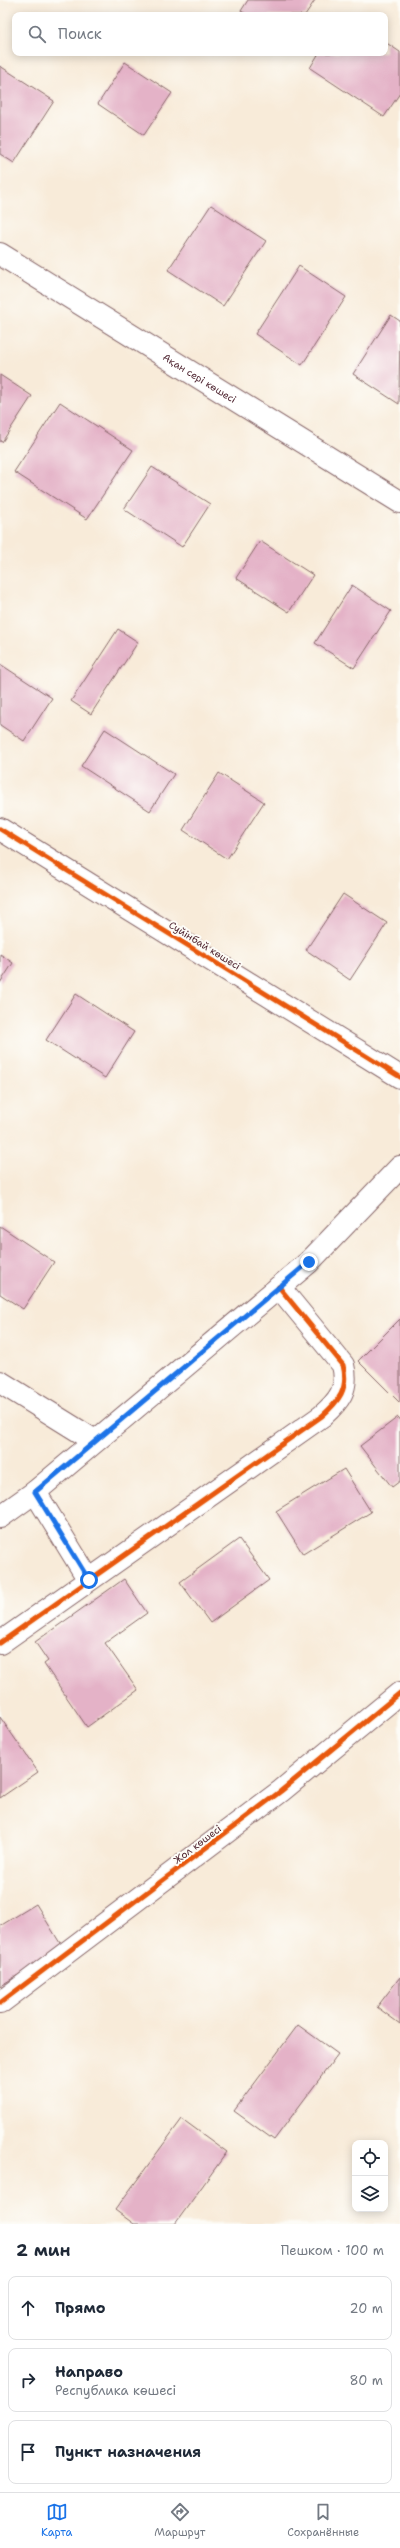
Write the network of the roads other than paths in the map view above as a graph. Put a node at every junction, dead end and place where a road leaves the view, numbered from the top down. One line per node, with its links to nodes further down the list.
1 (0, 254): 2 (street, Ақан сері көшесі)
2 (400, 502)
3 (0, 829): 4 (street, Суйінбай көшесі)
4 (400, 1077)
5 (400, 1167): 6 (street)
6 (279, 1288): 8 (street); 11 (street)
7 (0, 1382): 8 (street)
8 (95, 1441): 9 (street)
9 (35, 1492): 10 (street); 11 (street)
10 (0, 1517)
11 (89, 1580): 12 (street)
12 (0, 1642)
13 (400, 1693): 14 (street, Жол көшесі)
14 (0, 2003)

